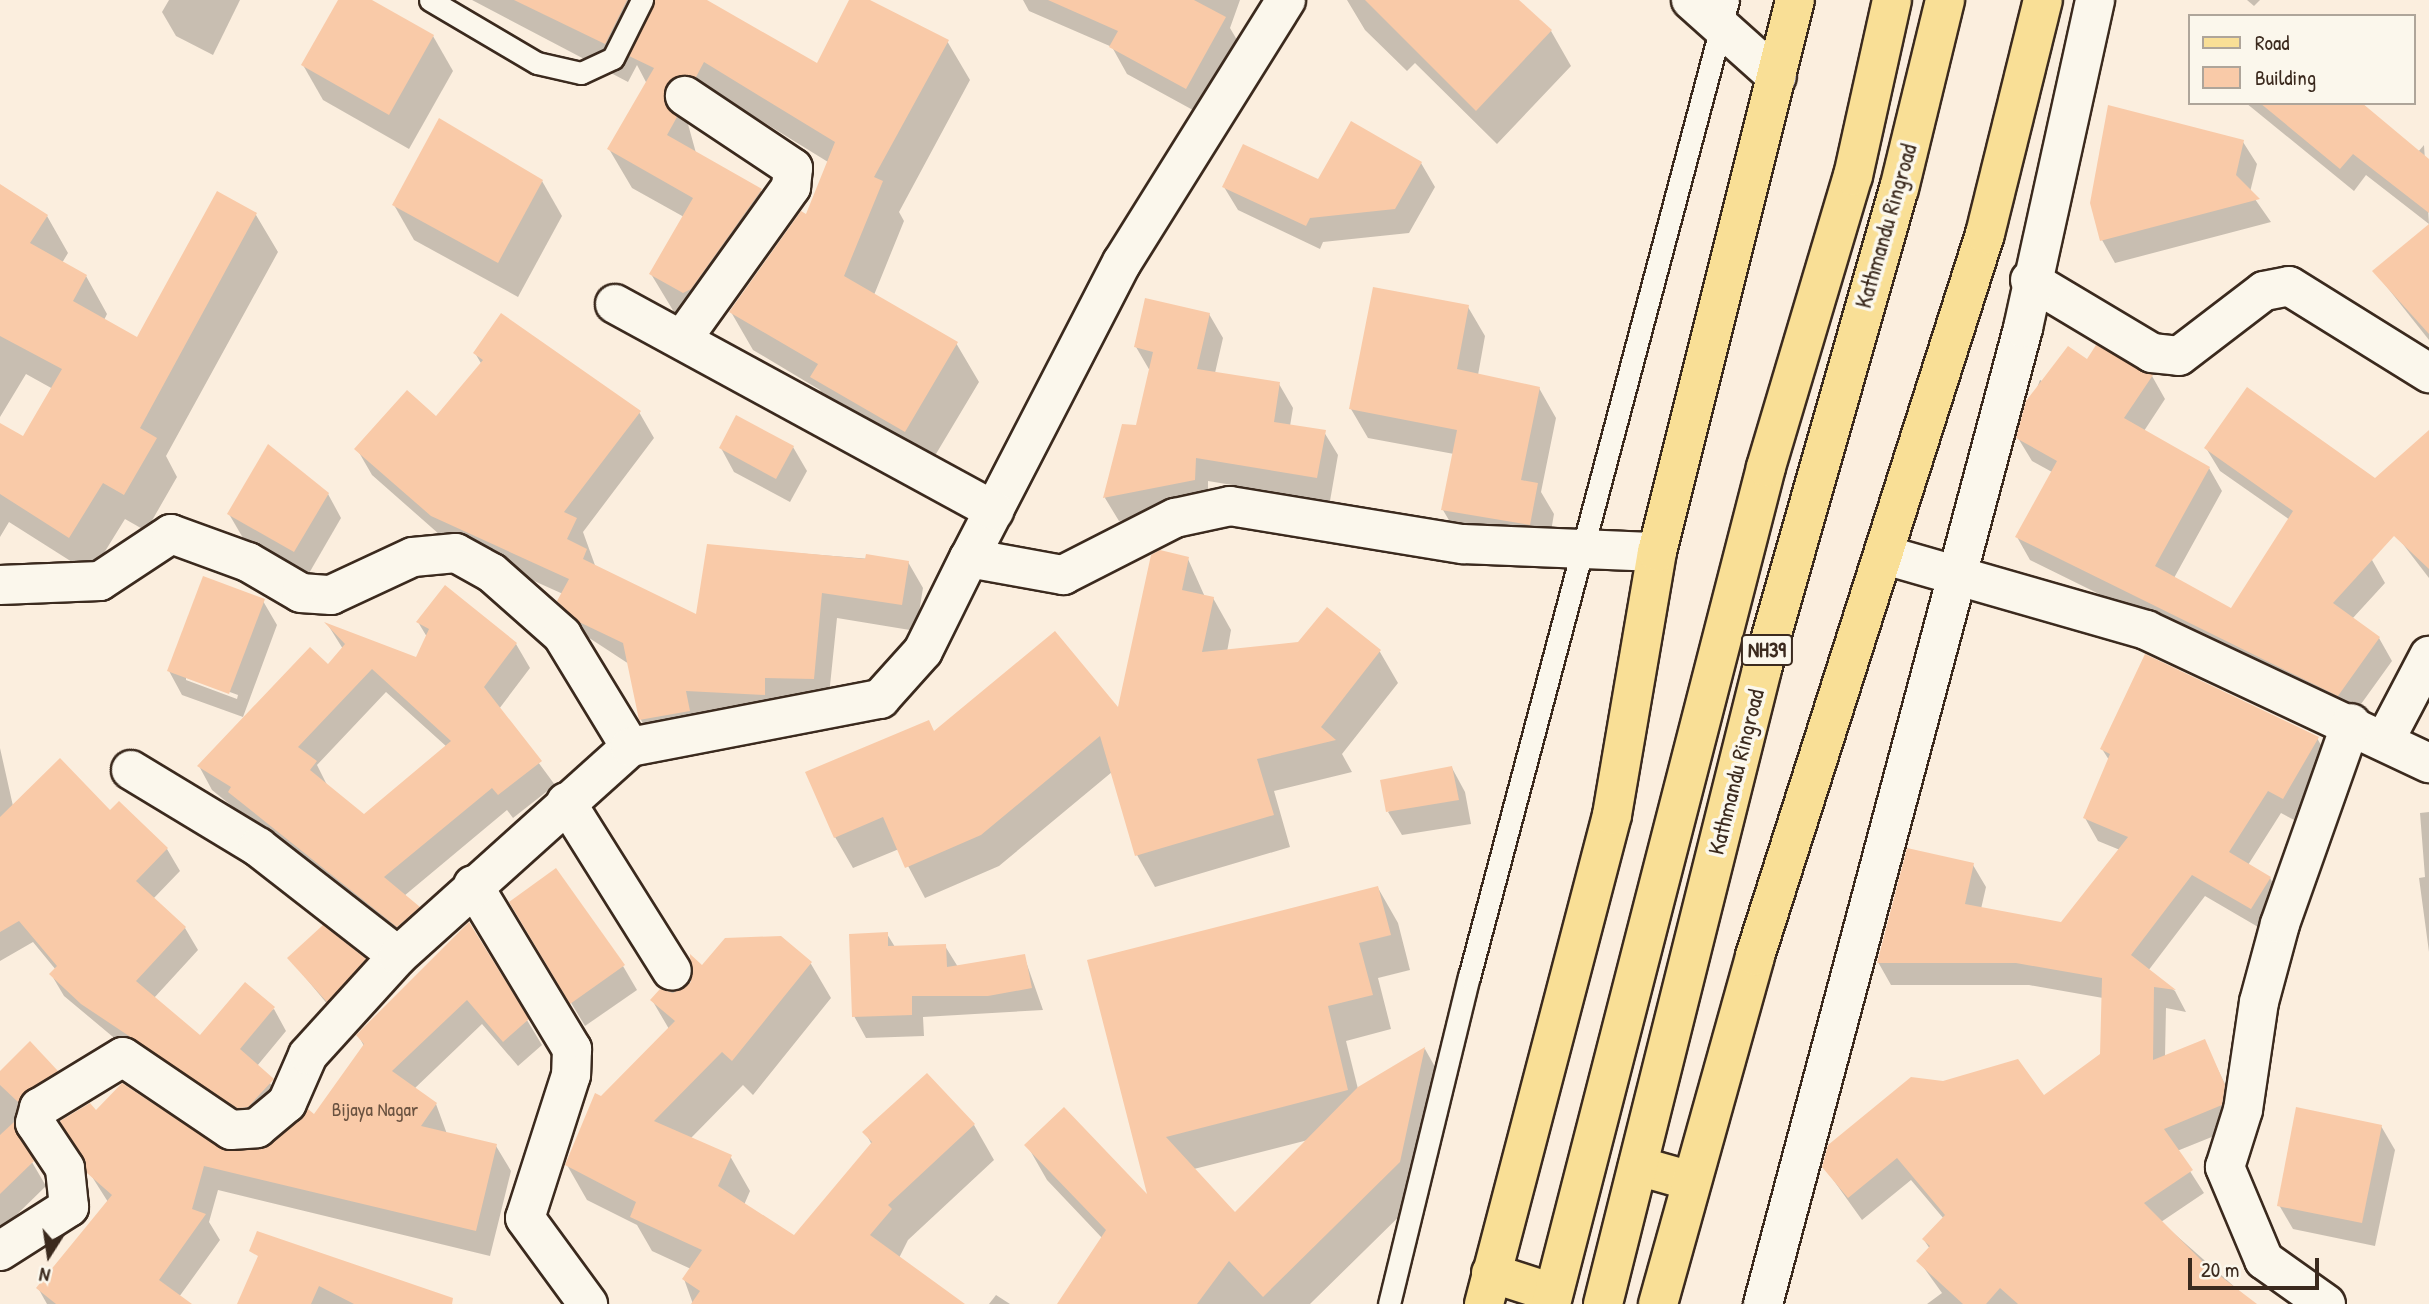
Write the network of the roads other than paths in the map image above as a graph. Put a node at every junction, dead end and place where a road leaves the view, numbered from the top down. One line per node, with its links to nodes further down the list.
1 (430, 0): 2 (lane)
2 (642, 0)
3 (1286, 0): 17 (street)
4 (1691, 0): 10 (street)
5 (1795, 0): 11 (main road)
6 (1892, 0): 38 (main road, Kathmandu Ringroad / NH39)
7 (1945, 0): 34 (main road, Kathmandu Ringroad / NH39)
8 (2043, 0): 20 (main road)
9 (2095, 0): 13 (street)
10 (1725, 15): 11 (street); 18 (lane)
11 (1777, 77): 19 (main road)
12 (685, 96): 15 (street)
13 (2030, 280): 16 (street); 22 (street)
14 (615, 304): 15 (street)
15 (683, 338): 17 (street)
16 (2429, 373)
17 (994, 511): 21 (street)
18 (1583, 551): 19 (street); 21 (street); 40 (lane)
19 (1657, 552): 37 (main road)
20 (1885, 555): 22 (street); 35 (main road)
21 (970, 558): 27 (street)
22 (1958, 579): 25 (street); 43 (street)
23 (0, 585): 27 (street)
24 (2429, 656): 26 (street)
25 (2351, 723): 26 (street); 44 (street)
26 (2386, 738): 28 (street)
27 (631, 747): 30 (street)
28 (2429, 763)
29 (131, 770): 32 (street)
30 (566, 802): 31 (street); 33 (street)
31 (473, 885): 32 (street); 39 (street)
32 (398, 957): 36 (street)
33 (672, 971)
34 (1638, 1166): 35 (main road); 41 (main road, Kathmandu Ringroad / NH39)
35 (1691, 1181): 42 (main road)
36 (0, 1251)
37 (1488, 1288): 38 (main road)
38 (1552, 1299)
39 (588, 1304)
40 (1389, 1304)
41 (1603, 1304)
42 (1658, 1304)
43 (1763, 1304)
44 (2326, 1304)

